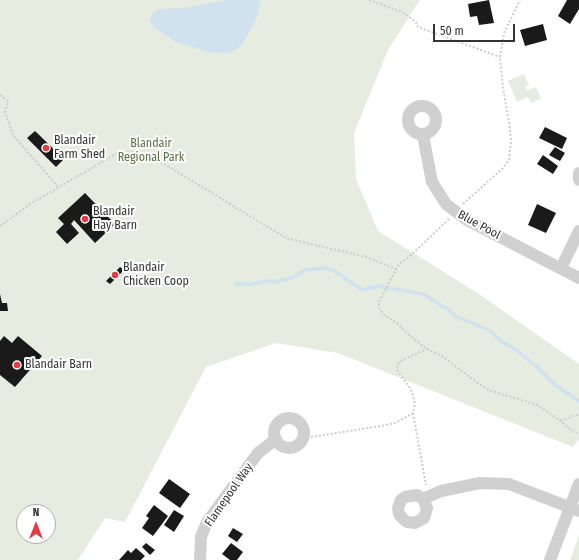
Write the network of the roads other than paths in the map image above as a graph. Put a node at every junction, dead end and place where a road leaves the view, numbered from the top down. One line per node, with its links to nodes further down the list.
1 (423, 135): 5 (street, Blue Pool)
2 (579, 173): 3 (street)
3 (579, 180)
4 (579, 231): 5 (street)
5 (561, 268): 6 (street, Blue Pool)
6 (579, 278)
7 (276, 439): 7 (street); 11 (street, Flamepool Way)
8 (579, 484): 10 (street)
9 (426, 497): 10 (street)
10 (574, 509): 12 (street)
11 (200, 560)
12 (550, 560)

